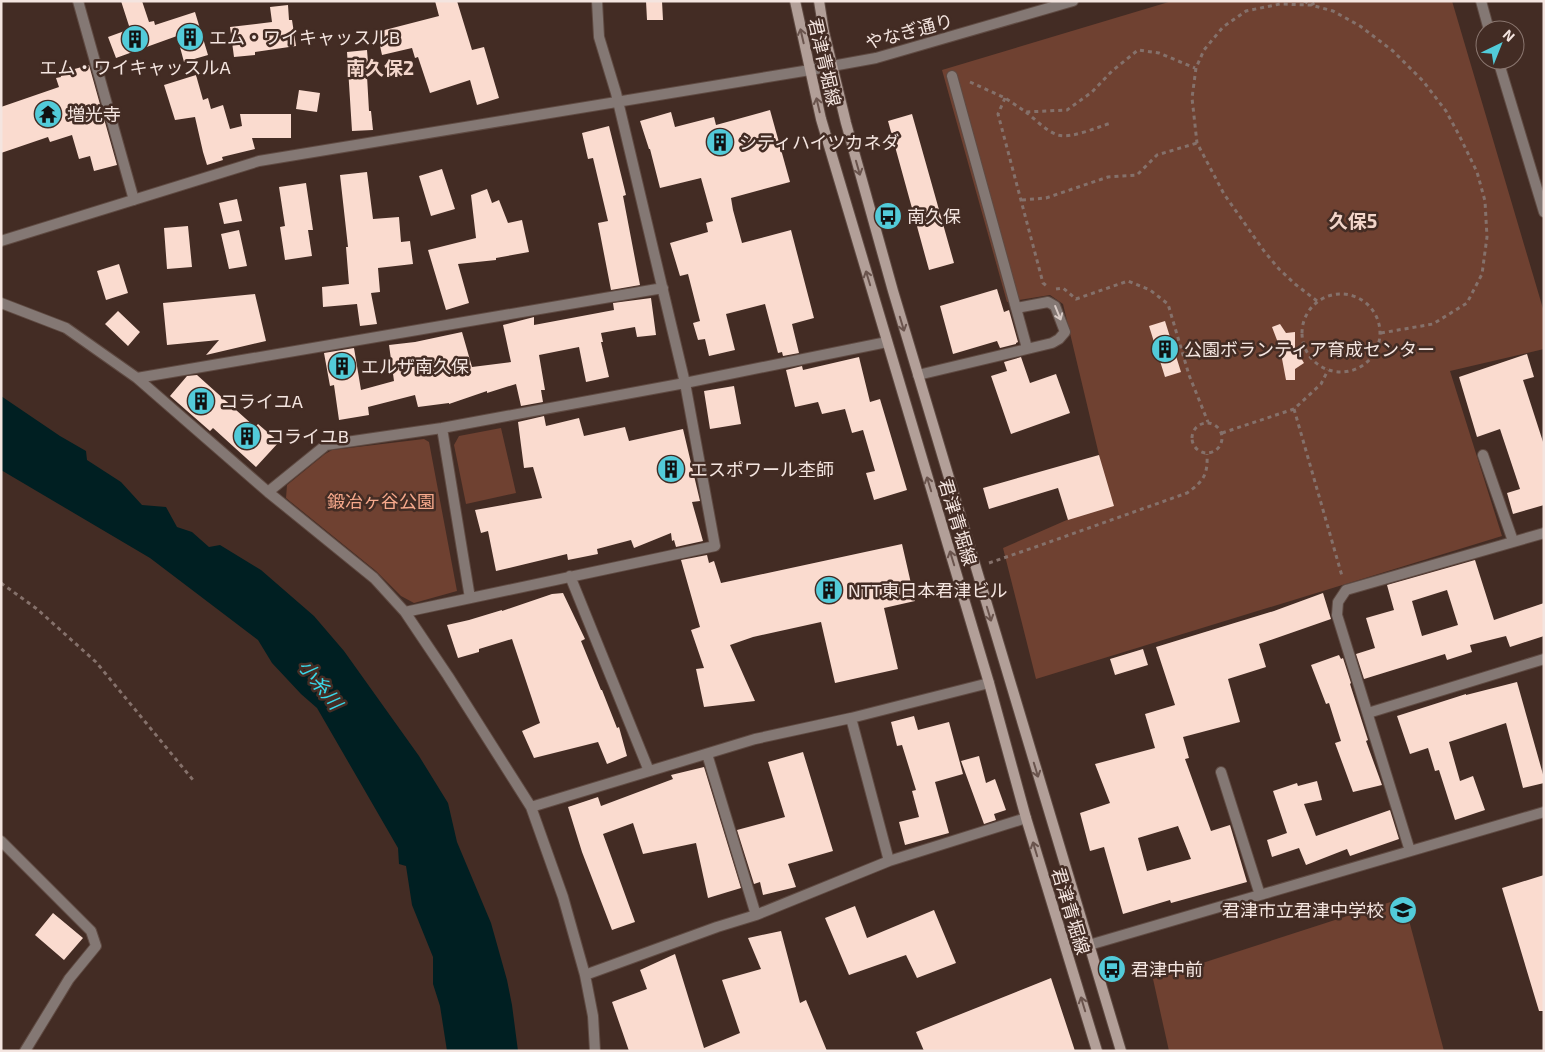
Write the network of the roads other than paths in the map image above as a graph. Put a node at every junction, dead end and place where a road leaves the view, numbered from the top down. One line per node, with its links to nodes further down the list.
1 (78, 1): 13 (street)
2 (597, 1): 12 (street)
3 (795, 1): 9 (main road, 君津青堀線, one-way to 3)
4 (819, 1): 8 (main road, 君津青堀線)
5 (1073, 1): 8 (street, やなぎ通り)
6 (1480, 1): 7 (street)
7 (1486, 20)
8 (832, 66): 9 (street, やなぎ通り); 21 (main road, 君津青堀線, one-way to 21)
9 (810, 70): 12 (street, やなぎ通り); 19 (main road, 君津青堀線, one-way to 9)
10 (1501, 70): 14 (street)
11 (952, 76): 18 (street)
12 (618, 102): 13 (street, やなぎ通り); 16 (street)
13 (134, 200): 15 (street, やなぎ通り)
14 (1544, 212)
15 (1, 241)
16 (663, 288): 22 (street); 23 (street)
17 (1, 303): 22 (street)
18 (1016, 308): 20 (street); 20 (street, one-way to 20)
19 (887, 342): 23 (street); 33 (main road, 君津青堀線, one-way to 19)
20 (1027, 348): 21 (street)
21 (918, 375): 47 (main road, 君津青堀線, one-way to 47)
22 (137, 378): 26 (street)
23 (685, 383): 24 (street); 29 (street)
24 (442, 428): 26 (street); 30 (street)
25 (1483, 455): 28 (street)
26 (268, 492): 31 (street)
27 (1544, 533): 28 (street)
28 (1513, 542): 34 (street)
29 (570, 576): 30 (street); 37 (street)
30 (470, 598): 31 (street)
31 (405, 612): 39 (street)
32 (1544, 659): 34 (street)
33 (989, 683): 35 (street); 41 (main road, 君津青堀線)
34 (1368, 713): 43 (street)
35 (852, 718): 36 (street); 44 (street)
36 (706, 754): 37 (street); 46 (street)
37 (649, 771): 39 (street)
38 (1221, 772): 45 (street)
39 (531, 807): 48 (street)
40 (1544, 812): 43 (street)
41 (1026, 818): 44 (street); 51 (main road, 君津青堀線, one-way to 41)
42 (1, 841): 49 (street)
43 (1410, 851): 45 (street)
44 (889, 861): 46 (street)
45 (1260, 895): 47 (street)
46 (756, 915): 48 (street)
47 (1089, 945): 52 (main road, 君津青堀線)
48 (585, 975): 50 (street)
49 (25, 1051)
50 (595, 1051)
51 (1097, 1051)
52 (1121, 1051)

